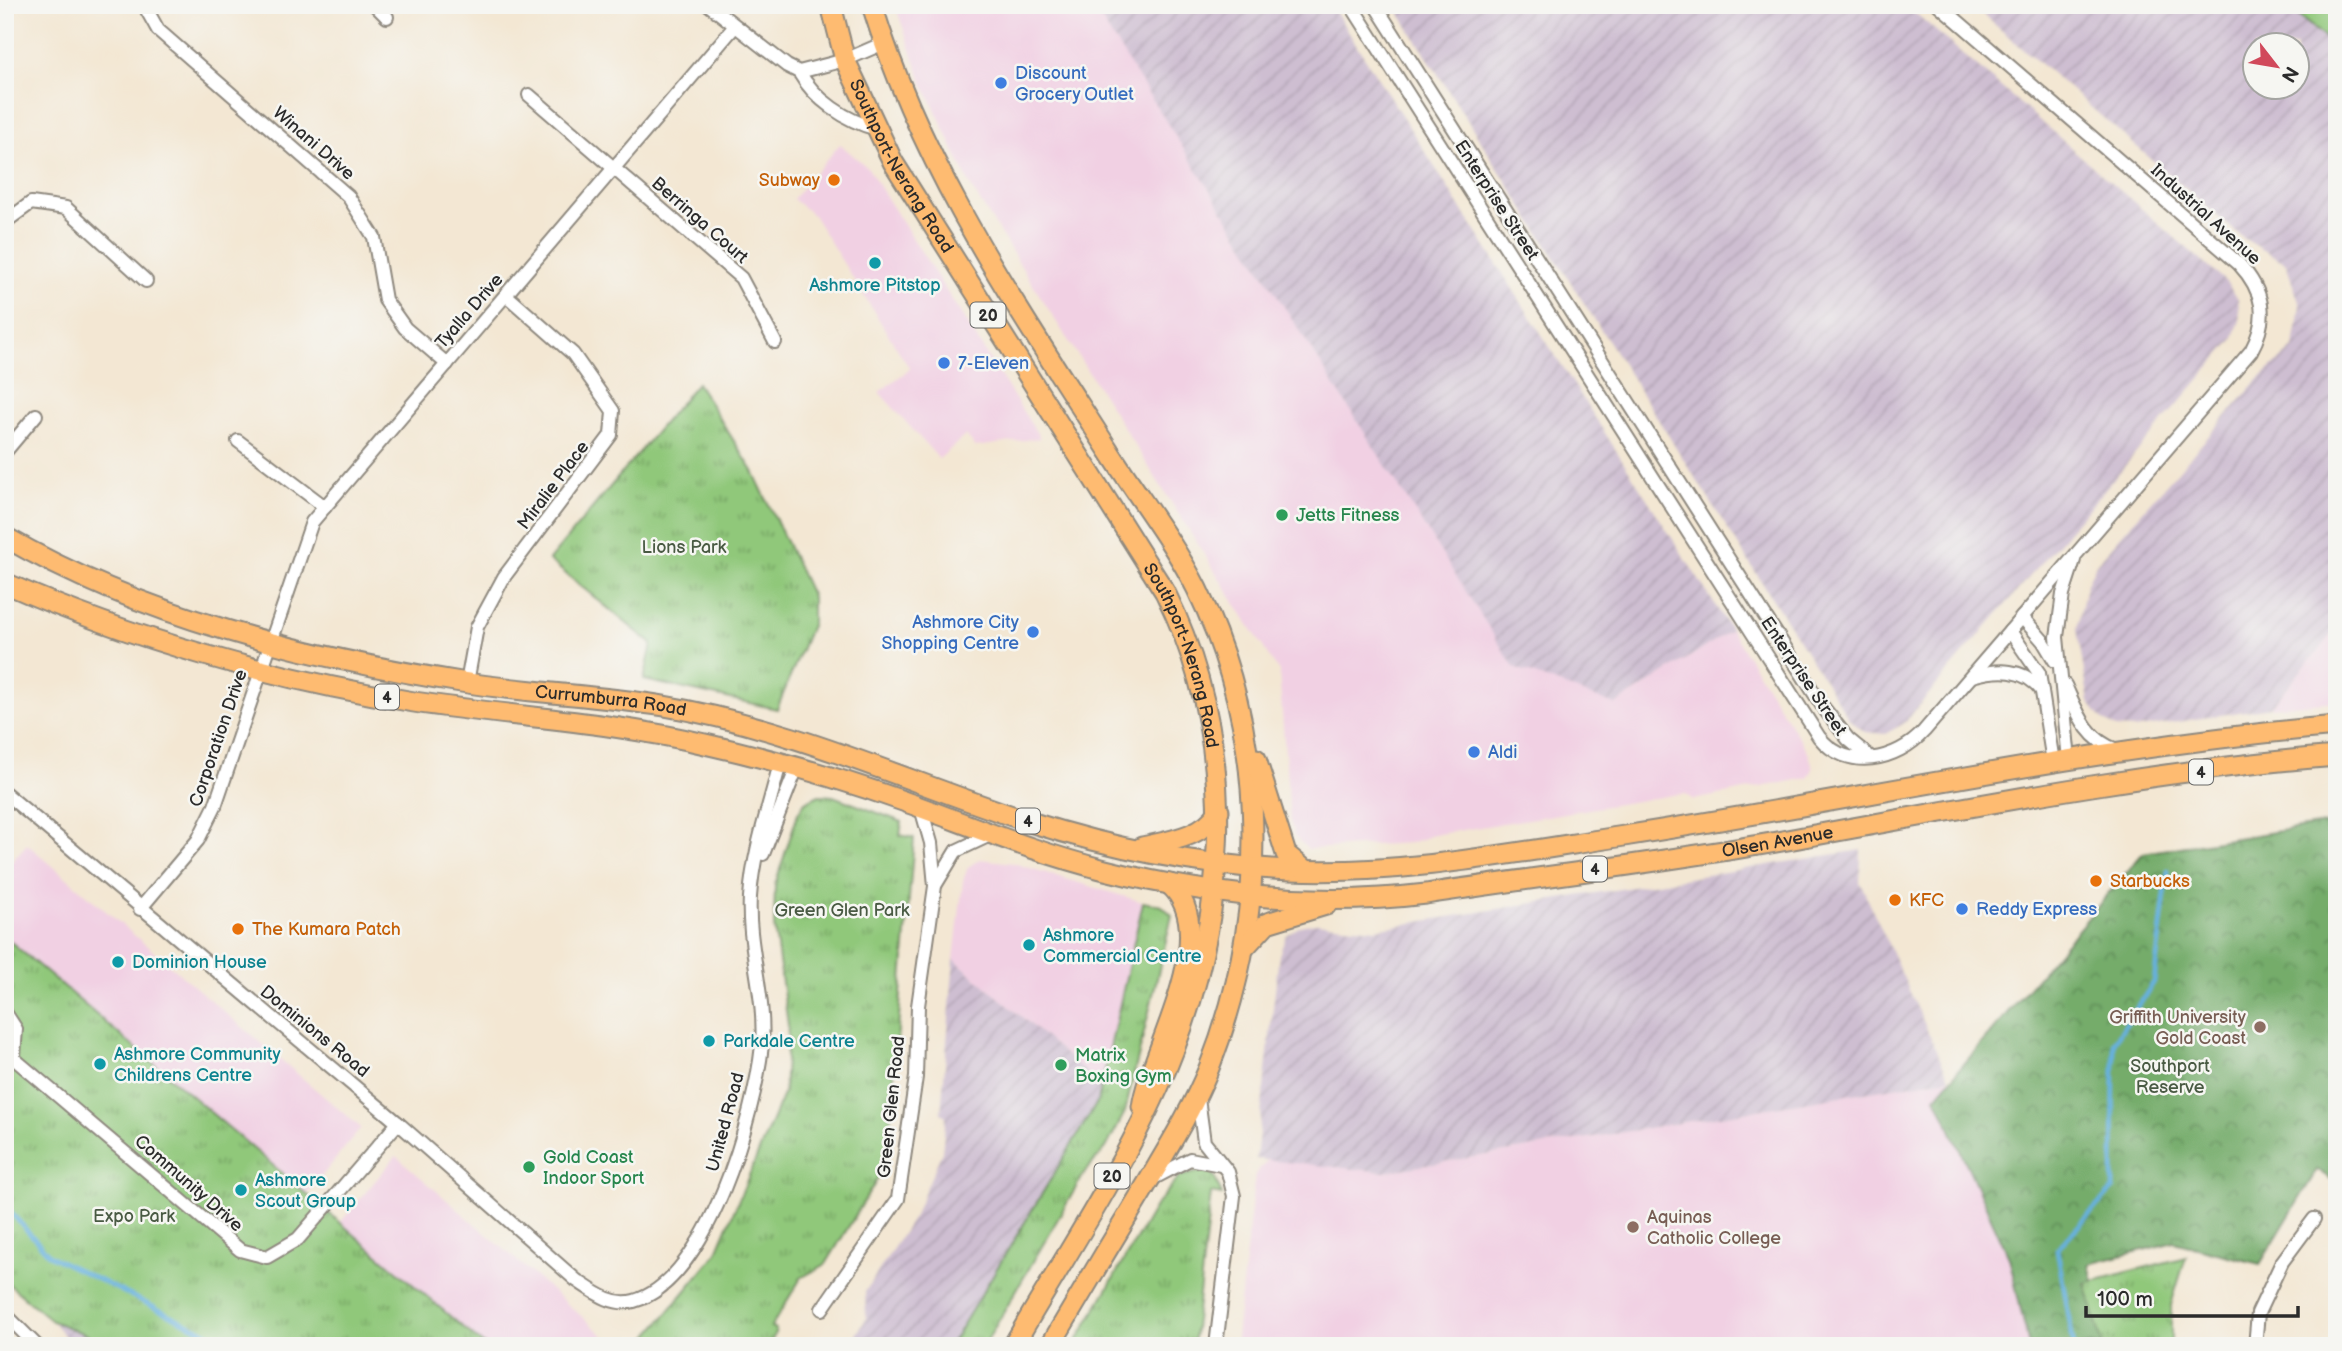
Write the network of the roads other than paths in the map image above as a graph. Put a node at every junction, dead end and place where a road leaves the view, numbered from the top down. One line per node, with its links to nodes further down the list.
1 (144, 5): 21 (street, Winani Drive)
2 (374, 5): 9 (street)
3 (709, 5): 10 (street)
4 (831, 5): 12 (main road, Southport-Nerang Road / 20)
5 (872, 5): 11 (main road, Southport-Nerang Road / 20)
6 (1352, 5): 44 (street, Enterprise Street)
7 (1375, 5): 44 (street, Enterprise Street)
8 (1939, 5): 27 (street, Industrial Avenue)
9 (387, 18)
10 (735, 26): 13 (street); 16 (street, Tyalla Drive)
11 (884, 43): 12 (street); 29 (main road, Southport-Nerang Road / 20)
12 (845, 60): 13 (street); 15 (main road, Southport-Nerang Road / 20)
13 (799, 72): 15 (street)
14 (530, 95): 16 (street, Berringa Court)
15 (877, 129): 30 (main road, Southport-Nerang Road / 20)
16 (614, 169): 19 (street, Tyalla Drive); 20 (street, Berringa Court)
17 (5, 222): 18 (street)
18 (146, 281)
19 (506, 295): 21 (street, Tyalla Drive); 37 (street, Miralie Place)
20 (775, 342)
21 (447, 364): 25 (street, Tyalla Drive)
22 (36, 415): 24 (street)
23 (238, 441): 25 (street)
24 (5, 452)
25 (325, 507): 33 (street, Tyalla Drive)
26 (5, 537): 33 (main road, Currumburra Road / 4)
27 (2077, 554): 31 (street, Industrial Avenue); 35 (street, Industrial Avenue)
28 (5, 583): 34 (main road, Currumburra Road / 4)
29 (1198, 592): 30 (main road); 40 (main road, Southport-Nerang Road / 20)
30 (1171, 605): 50 (main road, Southport-Nerang Road / 20)
31 (2022, 617): 32 (street, Industrial Avenue); 35 (street, Industrial Avenue)
32 (2010, 631): 36 (street, Industrial Avenue); 38 (street)
33 (270, 641): 34 (street, Corporation Drive); 37 (main road, Currumburra Road / 4)
34 (260, 668): 46 (main road, Currumburra Road / 4); 61 (street, Corporation Drive)
35 (2059, 670): 42 (street, Industrial Avenue); 45 (street, Industrial Avenue)
36 (1972, 676): 38 (street); 44 (street, Industrial Avenue)
37 (467, 683): 41 (main road, Currumburra Road / 4)
38 (2045, 698): 45 (street)
39 (2337, 726): 42 (main road, Olsen Avenue / 4)
40 (1244, 733): 54 (main road, Southport-Nerang Road / 20); 55 (main road)
41 (793, 736): 46 (main road); 52 (main road, Currumburra Road / 4)
42 (2125, 751): 45 (main road, Olsen Avenue / 4)
43 (2337, 756): 47 (main road, Olsen Avenue / 4)
44 (1870, 757)
45 (2061, 761): 47 (main road); 55 (main road, Olsen Avenue / 4)
46 (788, 765): 49 (main road, Currumburra Road / 4); 71 (street, United Road)
47 (2066, 792): 60 (main road, Olsen Avenue / 4)
48 (5, 793): 61 (street, Dominions Road)
49 (921, 808): 51 (main road, Currumburra Road / 4); 57 (street, Green Glen Road)
50 (1219, 811): 52 (main road); 53 (main road, Southport-Nerang Road / 20)
51 (990, 835): 56 (main road, Currumburra Road / 4); 57 (street, Green Glen Road)
52 (1134, 849): 53 (main road, Currumburra Road / 4)
53 (1218, 863): 54 (main road, Olsen Avenue / 4); 58 (main road, Southport-Nerang Road / 20)
54 (1252, 867): 55 (main road, Olsen Avenue / 4); 59 (main road, Southport-Nerang Road / 20)
55 (1305, 870)
56 (1169, 884): 58 (main road, Currumburra Road / 4); 67 (main road)
57 (935, 886): 72 (street, Green Glen Road)
58 (1215, 891): 59 (main road, Olsen Avenue / 4); 67 (main road, Southport-Nerang Road / 20)
59 (1251, 895): 60 (main road, Olsen Avenue / 4); 62 (main road, Southport-Nerang Road / 20)
60 (1344, 899): 62 (main road)
61 (140, 909): 66 (street, Dominions Road)
62 (1242, 951): 65 (main road, Southport-Nerang Road / 20)
63 (5, 1012): 64 (street)
64 (10, 1054): 66 (street, Community Drive)
65 (1198, 1094): 68 (street); 69 (main road, Southport-Nerang Road / 20)
66 (398, 1123): 71 (street, Dominions Road)
67 (1136, 1132): 75 (main road, Southport-Nerang Road / 20)
68 (1222, 1165): 69 (street); 77 (street)
69 (1147, 1182): 76 (main road, Southport-Nerang Road / 20)
70 (2314, 1219): 78 (street)
71 (601, 1296)
72 (822, 1309)
73 (5, 1314): 74 (street)
74 (37, 1346)
75 (1013, 1346)
76 (1050, 1346)
77 (1216, 1346)
78 (2255, 1346)

